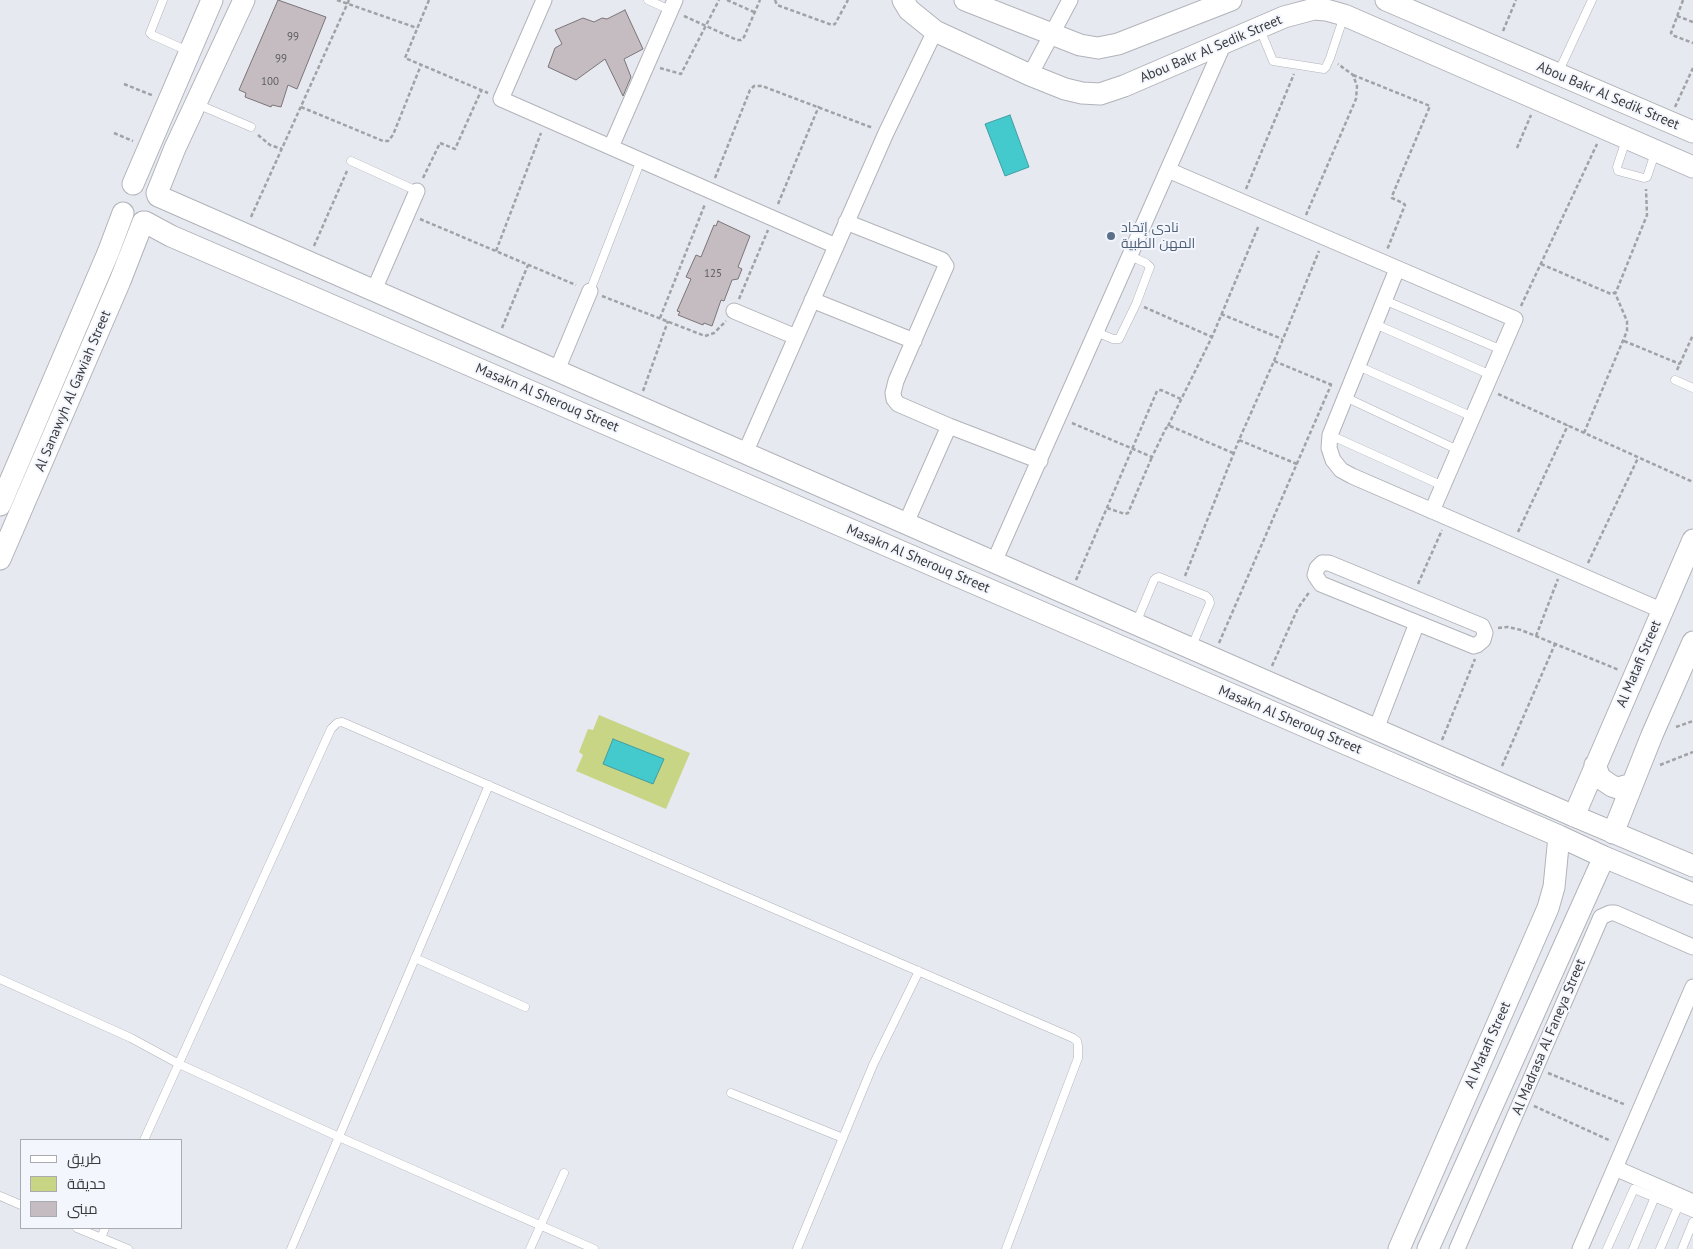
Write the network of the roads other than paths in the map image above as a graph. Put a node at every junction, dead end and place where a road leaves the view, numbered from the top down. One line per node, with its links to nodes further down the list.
1 (163, 0): 19 (lane)
2 (212, 0): 19 (street)
3 (244, 0): 22 (street)
4 (544, 0): 26 (street)
5 (648, 0): 12 (lane)
6 (903, 0): 16 (street, Abou Bakr Al Sedik Street)
7 (965, 0): 17 (street)
8 (1070, 0): 17 (street)
9 (1231, 0): 17 (street)
10 (1386, 0): 20 (street, Abou Bakr Al Sedik Street)
11 (1592, 0): 20 (lane)
12 (672, 5): 26 (street)
13 (1296, 6): 14 (street, Abou Bakr Al Sedik Street); 15 (street, Abou Bakr Al Sedik Street)
14 (1344, 15): 15 (lane); 25 (street, Abou Bakr Al Sedik Street)
15 (1259, 28): 18 (street, Abou Bakr Al Sedik Street)
16 (935, 31): 21 (street, Abou Bakr Al Sedik Street); 38 (street)
17 (1051, 34): 21 (street)
18 (1224, 42): 21 (street, Abou Bakr Al Sedik Street); 31 (street)
19 (190, 52): 32 (street)
20 (1557, 74): 24 (street, Abou Bakr Al Sedik Street)
21 (1030, 75)
22 (196, 103): 23 (lane); 34 (street)
23 (251, 127)
24 (1693, 132)
25 (1627, 139): 27 (street, Abou Bakr Al Sedik Street); 27 (lane)
26 (611, 147): 28 (street)
27 (1656, 151): 30 (street, Abou Bakr Al Sedik Street)
28 (641, 160): 40 (street); 45 (lane)
29 (351, 161): 33 (lane)
30 (1693, 167)
31 (1168, 170): 41 (street); 43 (street)
32 (133, 184): 34 (street); 35 (street)
33 (417, 191): 44 (street)
34 (158, 194): 36 (street, Masakn Al Sherouq Street); 37 (street)
35 (123, 213): 37 (street); 70 (street, Al Sanawyh Al Gawiah Street)
36 (196, 213): 39 (street); 44 (street, Masakn Al Sherouq Street)
37 (144, 222): 39 (street, Masakn Al Sherouq Street); 42 (street, Al Sanawyh Al Gawiah Street)
38 (846, 222): 40 (street); 52 (street)
39 (177, 238): 42 (street); 69 (street, Masakn Al Sherouq Street)
40 (836, 246): 46 (street)
41 (1130, 256): 50 (street); 50 (lane)
42 (128, 262): 75 (street, Al Sanawyh Al Gawiah Street)
43 (1397, 269): 47 (street); 53 (street)
44 (374, 290): 55 (street, Masakn Al Sherouq Street)
45 (590, 291): 55 (street)
46 (812, 300): 51 (street); 52 (street)
47 (1384, 300): 49 (street); 53 (lane)
48 (734, 311): 51 (street)
49 (1374, 324): 54 (street); 57 (lane)
50 (1096, 332): 65 (street)
51 (796, 337): 64 (street)
52 (914, 341): 61 (street)
53 (1502, 350): 57 (street)
54 (1358, 366): 59 (street); 60 (lane)
55 (557, 370): 64 (street, Masakn Al Sherouq Street)
56 (1675, 380): 58 (lane)
57 (1488, 382): 60 (street)
58 (1693, 388)
59 (1346, 395): 62 (street); 63 (lane)
60 (1473, 417): 63 (street)
61 (949, 426): 65 (street); 73 (street)
62 (1330, 435): 67 (lane); 71 (street)
63 (1458, 450): 67 (street)
64 (745, 453): 66 (street, Masakn Al Sherouq Street)
65 (1040, 461): 76 (street)
66 (796, 475): 68 (street, Masakn Al Sherouq Street); 69 (street)
67 (1443, 486): 71 (street)
68 (828, 489): 72 (street); 73 (street, Masakn Al Sherouq Street)
69 (784, 501): 72 (street, Masakn Al Sherouq Street)
70 (0, 505)
71 (1432, 511): 77 (street)
72 (818, 516): 88 (street, Masakn Al Sherouq Street)
73 (906, 523): 76 (street, Masakn Al Sherouq Street)
74 (1693, 540): 77 (street, Al Matafi Street)
75 (0, 559)
76 (994, 562): 79 (street, Masakn Al Sherouq Street)
77 (1663, 611): 83 (street, Al Matafi Street)
78 (1416, 623): 78 (street); 82 (street)
79 (1136, 624): 81 (street, Masakn Al Sherouq Street); 81 (lane)
80 (1693, 642): 84 (street)
81 (1191, 648): 82 (street, Masakn Al Sherouq Street)
82 (1376, 729): 86 (street, Masakn Al Sherouq Street)
83 (1595, 766): 84 (street); 86 (street, Al Matafi Street)
84 (1635, 779): 87 (street)
85 (489, 785): 95 (lane); 96 (lane); 100 (lane)
86 (1574, 816): 87 (street, Masakn Al Sherouq Street)
87 (1613, 832): 90 (street, Masakn Al Sherouq Street)
88 (1559, 836): 89 (street, Masakn Al Sherouq Street); 91 (street, Al Matafi Street)
89 (1604, 857): 92 (street, Masakn Al Sherouq Street); 93 (street, Al Matafi Street)
90 (1693, 866)
91 (1554, 887): 93 (street); 125 (street, Al Matafi Street)
92 (1693, 894)
93 (1583, 902): 118 (street, Al Matafi Street)
94 (1693, 947): 126 (street, Al Madrasa Al Faneya Street)
95 (415, 958): 99 (lane); 102 (lane)
96 (919, 971): 103 (lane); 124 (lane)
97 (0, 979): 100 (lane)
98 (1693, 987): 105 (street)
99 (525, 1007)
100 (179, 1064): 102 (lane); 104 (lane)
101 (731, 1093): 103 (lane)
102 (339, 1137): 114 (lane); 120 (lane)
103 (843, 1138): 123 (lane)
104 (144, 1139)
105 (1615, 1168): 109 (street); 127 (street)
106 (564, 1173): 114 (lane)
107 (0, 1196): 110 (lane)
108 (1655, 1197): 111 (lane); 128 (lane); 129 (lane)
109 (1693, 1202)
110 (20, 1205)
111 (1678, 1207): 112 (lane); 130 (lane)
112 (1693, 1213)
113 (1693, 1222): 131 (lane)
114 (540, 1225): 121 (lane); 122 (lane)
115 (79, 1229): 117 (lane)
116 (105, 1229): 117 (lane)
117 (101, 1238): 119 (lane)
118 (1435, 1247)
119 (128, 1249)
120 (291, 1249)
121 (530, 1249)
122 (594, 1249)
123 (797, 1249)
124 (1006, 1249)
125 (1399, 1249)
126 (1457, 1249)
127 (1580, 1249)
128 (1608, 1249)
129 (1633, 1249)
130 (1660, 1249)
131 (1682, 1249)

